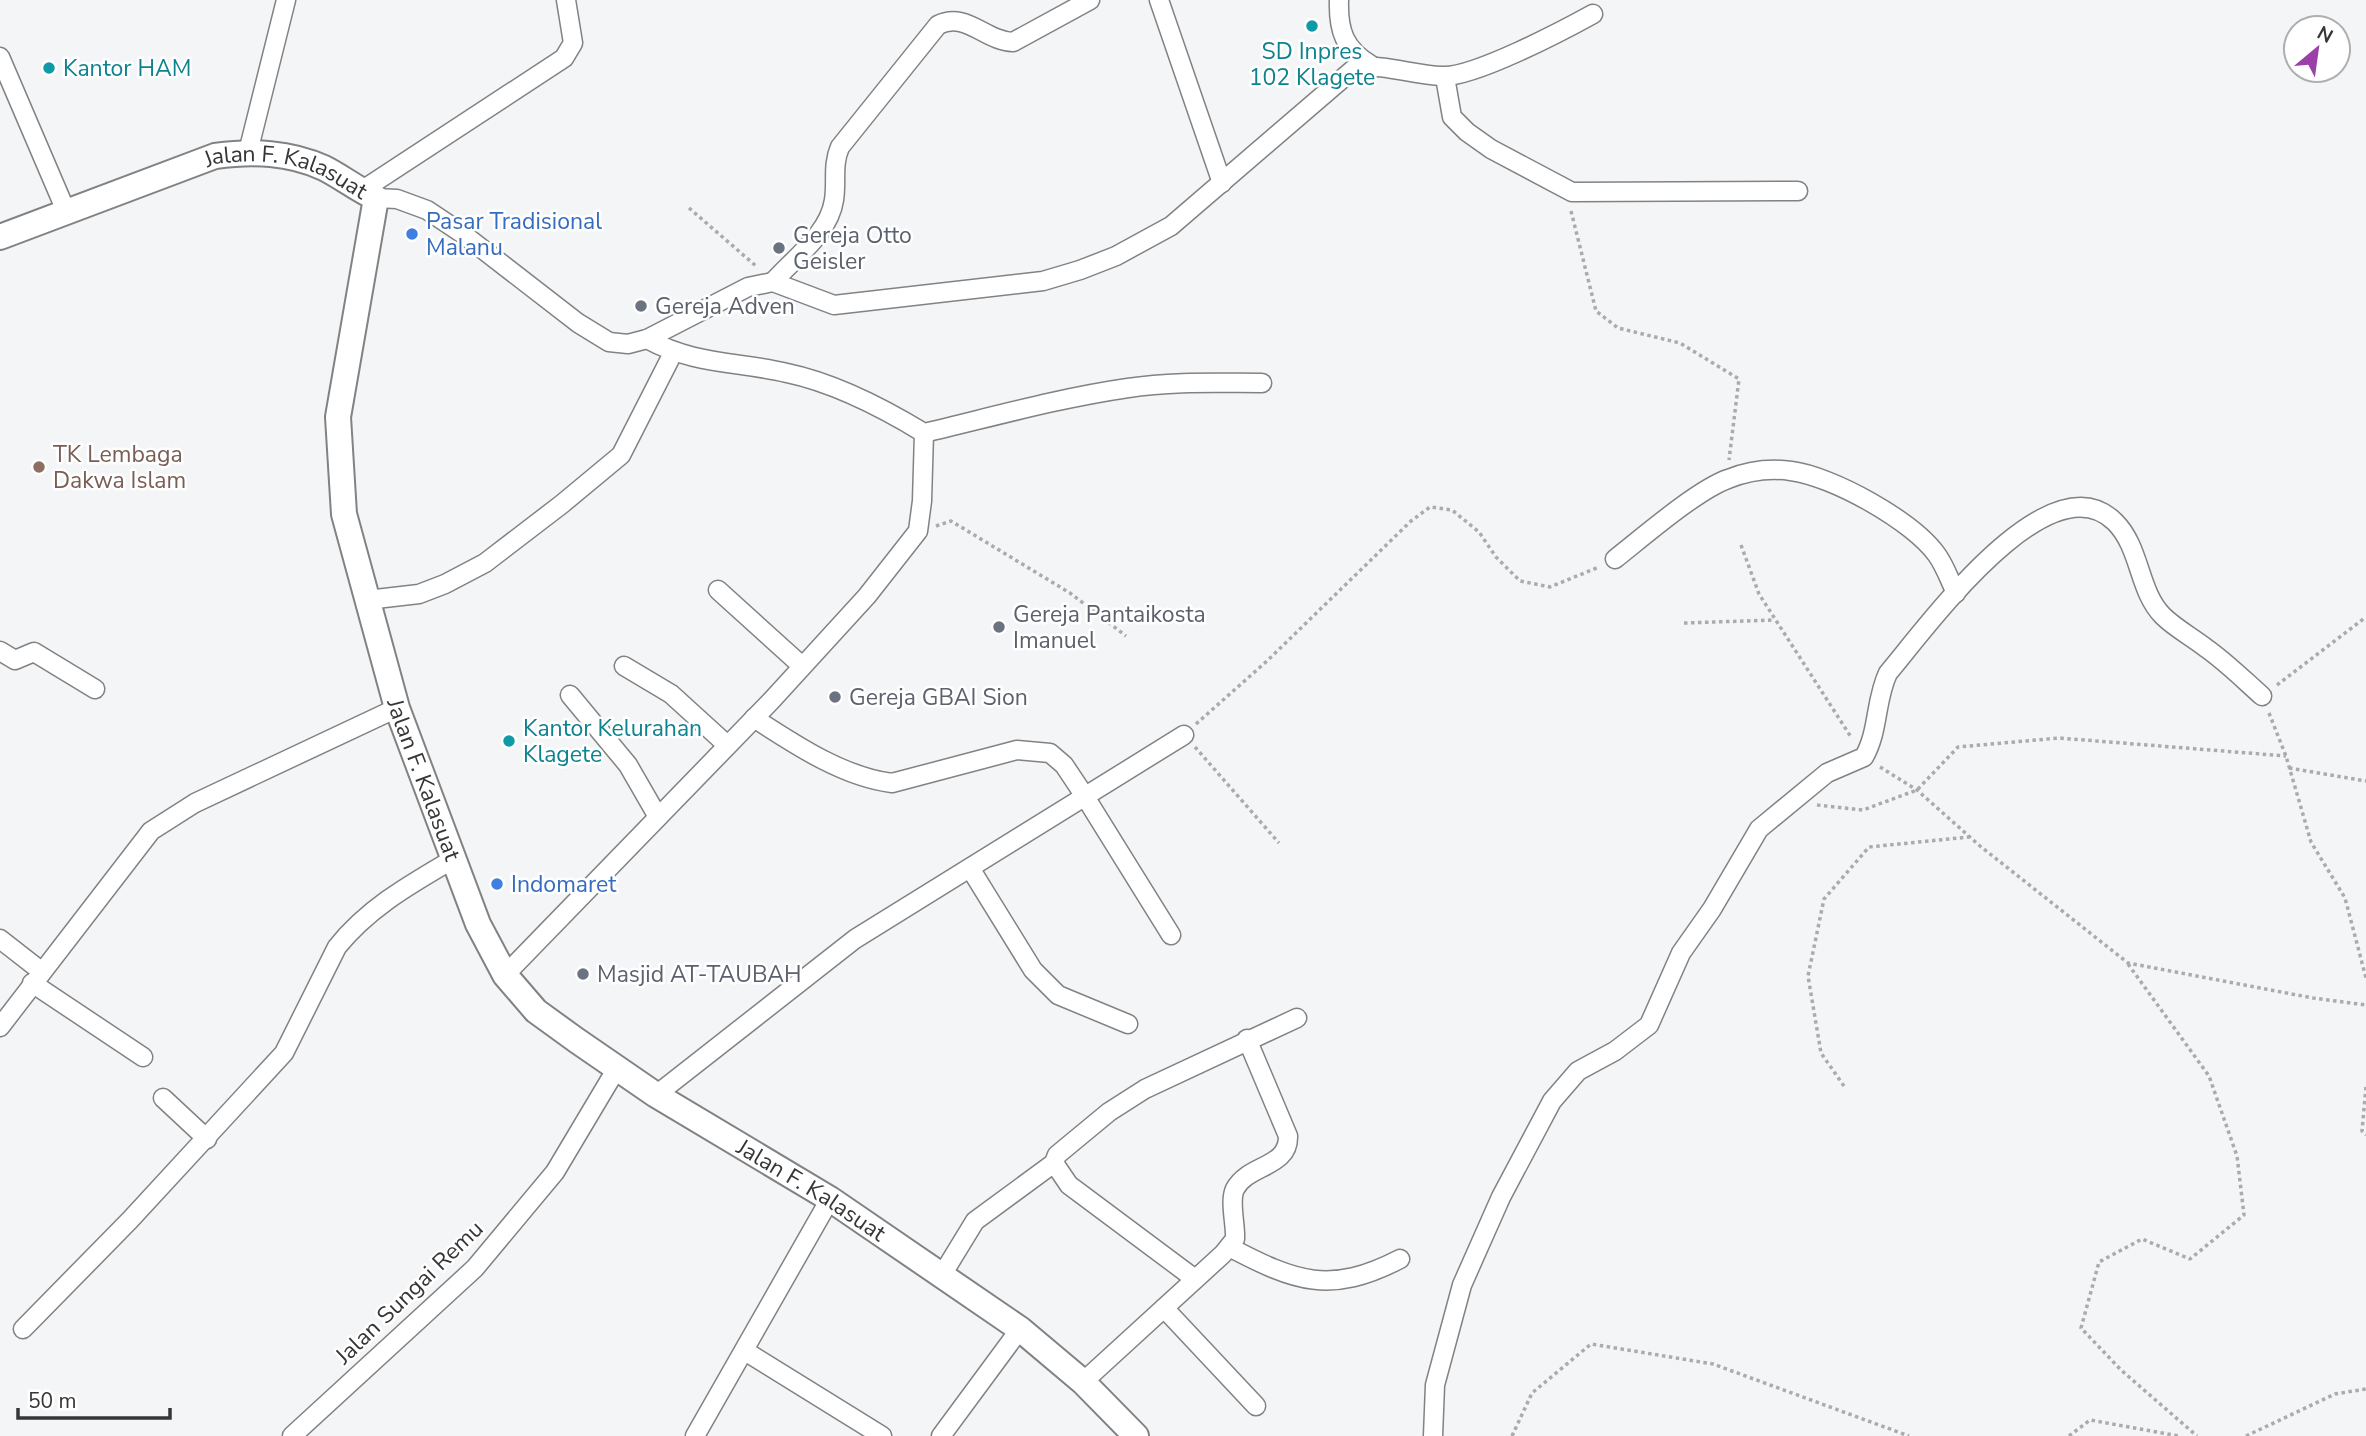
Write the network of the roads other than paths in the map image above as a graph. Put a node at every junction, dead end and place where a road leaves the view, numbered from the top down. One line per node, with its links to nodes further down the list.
1 (286, 0): 10 (street)
2 (566, 0): 13 (street)
3 (1090, 0): 16 (street)
4 (1159, 0): 11 (street)
5 (1339, 0): 8 (street)
6 (1593, 14): 9 (street)
7 (0, 57): 14 (street)
8 (1371, 65): 9 (street); 11 (street)
9 (1445, 77): 12 (street)
10 (248, 152): 13 (street, Jalan F. Kalasuat); 14 (street, Jalan F. Kalasuat)
11 (1222, 183): 16 (street)
12 (1798, 191)
13 (369, 195): 17 (street); 24 (street, Jalan F. Kalasuat)
14 (66, 211): 15 (street, Jalan F. Kalasuat)
15 (0, 237)
16 (773, 282): 17 (street)
17 (647, 338): 18 (street)
18 (673, 353): 20 (street); 24 (street)
19 (1262, 383): 20 (street)
20 (924, 433): 27 (street)
21 (1615, 559): 23 (street)
22 (718, 590): 27 (street)
23 (1956, 593): 30 (street); 70 (street)
24 (367, 600): 31 (street, Jalan F. Kalasuat)
25 (0, 651): 28 (street)
26 (624, 666): 34 (street)
27 (802, 666): 32 (street)
28 (95, 689)
29 (570, 695): 36 (street)
30 (2262, 696)
31 (397, 708): 37 (street, Jalan F. Kalasuat); 42 (street)
32 (754, 718): 34 (street); 35 (street)
33 (1184, 735): 35 (street)
34 (726, 744): 36 (street)
35 (1084, 795): 38 (street); 39 (street)
36 (658, 817): 41 (street)
37 (455, 858): 41 (street, Jalan F. Kalasuat); 51 (street)
38 (971, 868): 44 (street); 49 (street)
39 (1171, 935)
40 (0, 939): 42 (street)
41 (505, 975): 48 (street, Jalan F. Kalasuat)
42 (36, 977): 45 (street); 47 (street)
43 (1297, 1018): 46 (street)
44 (1128, 1024)
45 (0, 1027)
46 (1247, 1039): 52 (street); 54 (street)
47 (143, 1057)
48 (617, 1068): 49 (street, Jalan F. Kalasuat); 64 (street, Jalan Sungai Remu)
49 (656, 1095): 53 (street, Jalan F. Kalasuat)
50 (163, 1098): 51 (street)
51 (206, 1139): 59 (street)
52 (1054, 1163): 56 (street); 57 (street)
53 (830, 1199): 56 (street, Jalan F. Kalasuat); 61 (street)
54 (1228, 1247): 55 (street); 57 (street)
55 (1401, 1259)
56 (942, 1275): 60 (street, Jalan F. Kalasuat)
57 (1195, 1279): 58 (street)
58 (1164, 1308): 62 (street); 63 (street)
59 (23, 1329)
60 (1020, 1329): 62 (street, Jalan F. Kalasuat); 68 (street)
61 (745, 1352): 66 (street); 67 (street)
62 (1083, 1382): 69 (street, Jalan F. Kalasuat)
63 (1256, 1406)
64 (311, 1429): 65 (street, Jalan Sungai Remu)
65 (292, 1436)
66 (695, 1436)
67 (882, 1436)
68 (941, 1436)
69 (1136, 1436)
70 (1433, 1436)

